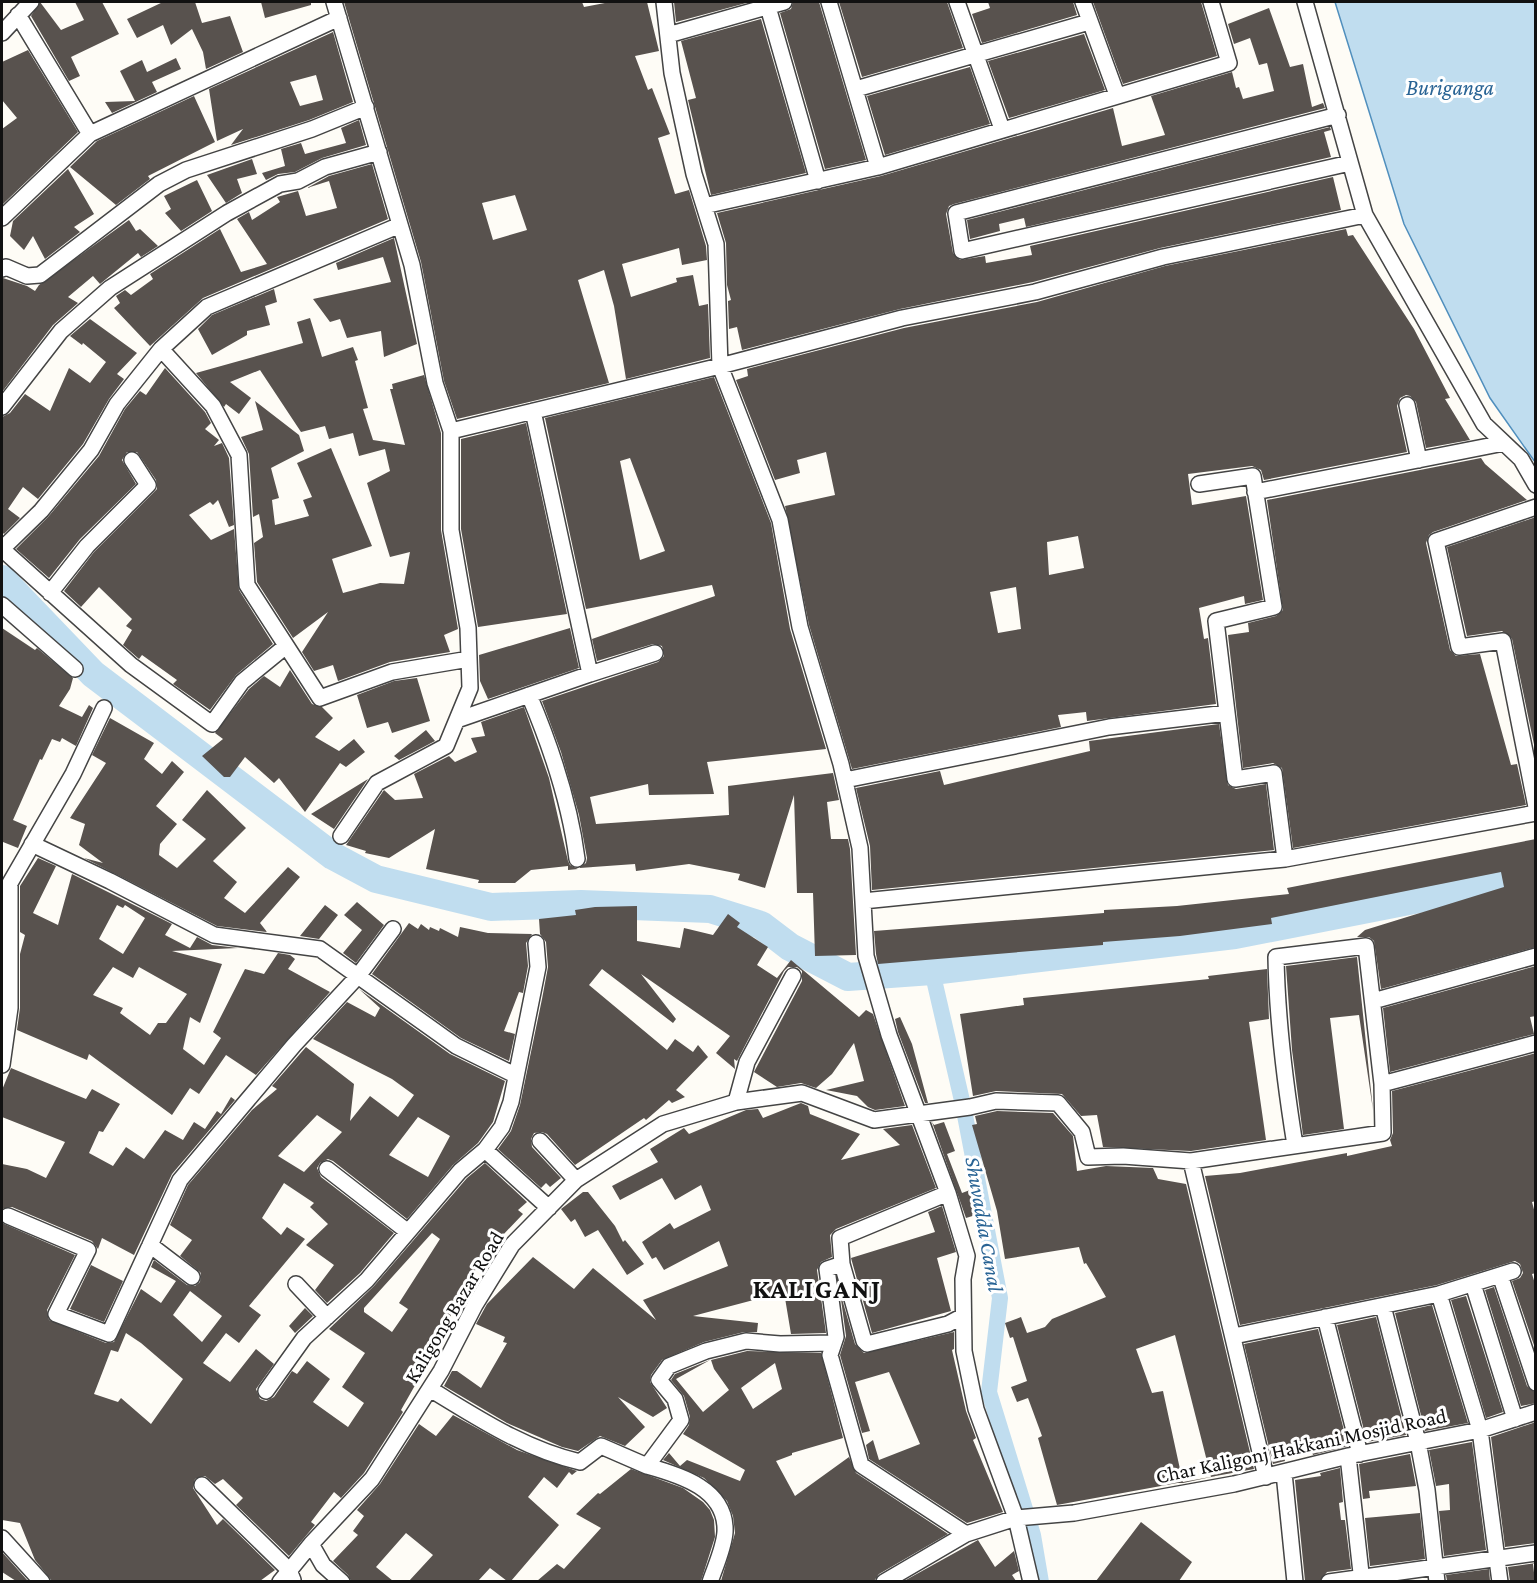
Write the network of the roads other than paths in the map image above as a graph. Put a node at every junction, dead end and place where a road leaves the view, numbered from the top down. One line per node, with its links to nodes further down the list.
1 (31, 2): 11 (street)
2 (334, 2): 12 (street)
3 (664, 2): 15 (street)
4 (784, 2): 10 (street)
5 (829, 2): 17 (street)
6 (957, 2): 16 (street)
7 (1083, 2): 13 (street)
8 (1211, 2): 18 (street)
9 (1305, 2): 20 (street)
10 (768, 7): 15 (street); 26 (street)
11 (18, 15): 14 (street); 22 (street)
12 (339, 18): 19 (street); 22 (street)
13 (1089, 22): 16 (street); 18 (street)
14 (2, 33)
15 (668, 35): 27 (street)
16 (976, 55): 17 (street); 21 (street)
17 (856, 89): 25 (street)
18 (1117, 95): 21 (street)
19 (366, 106): 23 (street); 31 (street)
20 (1338, 115): 24 (street); 24 (street)
21 (1002, 129): 25 (street)
22 (90, 134): 29 (street)
23 (379, 152): 30 (street); 35 (street)
24 (1350, 164): 28 (street)
25 (878, 167): 26 (street)
26 (818, 181): 27 (street)
27 (704, 206): 33 (street)
28 (1365, 215): 33 (street); 38 (street)
29 (2, 218)
30 (400, 225): 32 (street); 37 (street)
31 (2, 269)
32 (161, 349): 45 (street); 48 (street)
33 (720, 366): 36 (street); 57 (street)
34 (1407, 405): 40 (street)
35 (2, 408)
36 (533, 411): 37 (street); 52 (street)
37 (451, 431): 50 (street)
38 (1504, 443): 40 (street); 42 (street)
39 (132, 460): 46 (street)
40 (1419, 460): 43 (street)
41 (1199, 484): 43 (street)
42 (1536, 484)
43 (1256, 492): 55 (street)
44 (1536, 507): 58 (street)
45 (2, 549): 46 (street)
46 (50, 593): 48 (street)
47 (2, 605): 51 (street)
48 (286, 646): 50 (street)
49 (655, 653): 52 (street)
50 (469, 659): 56 (street)
51 (75, 669)
52 (590, 674): 53 (street)
53 (529, 695): 56 (street); 62 (street)
54 (104, 708): 61 (street)
55 (1227, 714): 57 (street); 63 (street)
56 (457, 720): 60 (street)
57 (845, 780): 64 (street)
58 (1536, 807)
59 (1536, 813): 63 (street)
60 (341, 836)
61 (32, 844): 65 (street); 69 (street)
62 (577, 859)
63 (1285, 859): 64 (street)
64 (863, 901): 77 (street)
65 (6, 909): 73 (street)
66 (393, 929): 69 (street)
67 (536, 943): 74 (street)
68 (1536, 956): 71 (street)
69 (358, 976): 74 (street); 88 (street)
70 (793, 976): 76 (street)
71 (1373, 1001): 75 (street); 79 (street)
72 (1536, 1042): 75 (street)
73 (2, 1065)
74 (515, 1075): 80 (street)
75 (1382, 1084): 79 (street)
76 (736, 1102): 77 (street, Kaligong Bazar Road); 83 (street, Kaligong Bazar Road)
77 (919, 1115): 81 (street, Kaligong Bazar Road); 84 (street)
78 (540, 1141): 83 (street)
79 (1295, 1145): 81 (street)
80 (485, 1150): 85 (street); 87 (street)
81 (1191, 1161): 98 (street)
82 (327, 1169): 87 (street)
83 (576, 1180): 85 (street, Kaligong Bazar Road)
84 (948, 1193): 89 (street); 95 (street)
85 (549, 1208): 101 (street, Kaligong Bazar Road)
86 (8, 1216): 88 (street)
87 (408, 1232): 96 (street)
88 (150, 1245): 90 (street)
89 (842, 1264): 95 (street); 99 (street)
90 (192, 1278)
91 (296, 1284): 96 (street)
92 (1473, 1284): 93 (street); 100 (street); 104 (street)
93 (1439, 1294): 94 (street); 105 (street)
94 (1383, 1306): 97 (street); 106 (street)
95 (963, 1316): 112 (street)
96 (327, 1317): 102 (street)
97 (1325, 1317): 98 (street); 107 (street)
98 (1234, 1336): 110 (street)
99 (834, 1343): 108 (street); 113 (street)
100 (1536, 1383)
101 (430, 1389): 108 (street); 115 (street, Kaligong Bazar Road)
102 (266, 1391)
103 (1536, 1412): 104 (street, Char Kaligonj Hakkani Mosjid Road)
104 (1515, 1419): 105 (street, Char Kaligonj Hakkani Mosjid Road)
105 (1480, 1430): 106 (street, Char Kaligonj Hakkani Mosjid Road); 117 (street)
106 (1418, 1442): 107 (street, Char Kaligonj Hakkani Mosjid Road); 118 (street)
107 (1354, 1455): 109 (street, Char Kaligonj Hakkani Mosjid Road); 120 (street)
108 (647, 1466): 123 (street)
109 (1284, 1473): 110 (street, Char Kaligonj Hakkani Mosjid Road); 126 (street)
110 (1266, 1477): 112 (street, Char Kaligonj Hakkani Mosjid Road)
111 (202, 1485): 119 (street)
112 (1016, 1518): 113 (street, Char Kaligonj Hakkani Mosjid Road); 125 (street)
113 (966, 1534): 124 (street, Char Kaligonj Hakkani Mosjid Road)
114 (2, 1538): 121 (street)
115 (310, 1544): 119 (street, Kaligong Bazar Road); 122 (street)
116 (1536, 1553): 117 (street)
117 (1497, 1559): 118 (street); 128 (street)
118 (1435, 1574): 120 (street)
119 (288, 1578)
120 (1362, 1579): 127 (street)
121 (42, 1581)
122 (342, 1581)
123 (710, 1581)
124 (884, 1581)
125 (1031, 1581)
126 (1295, 1581)
127 (1329, 1581)
128 (1500, 1581)

